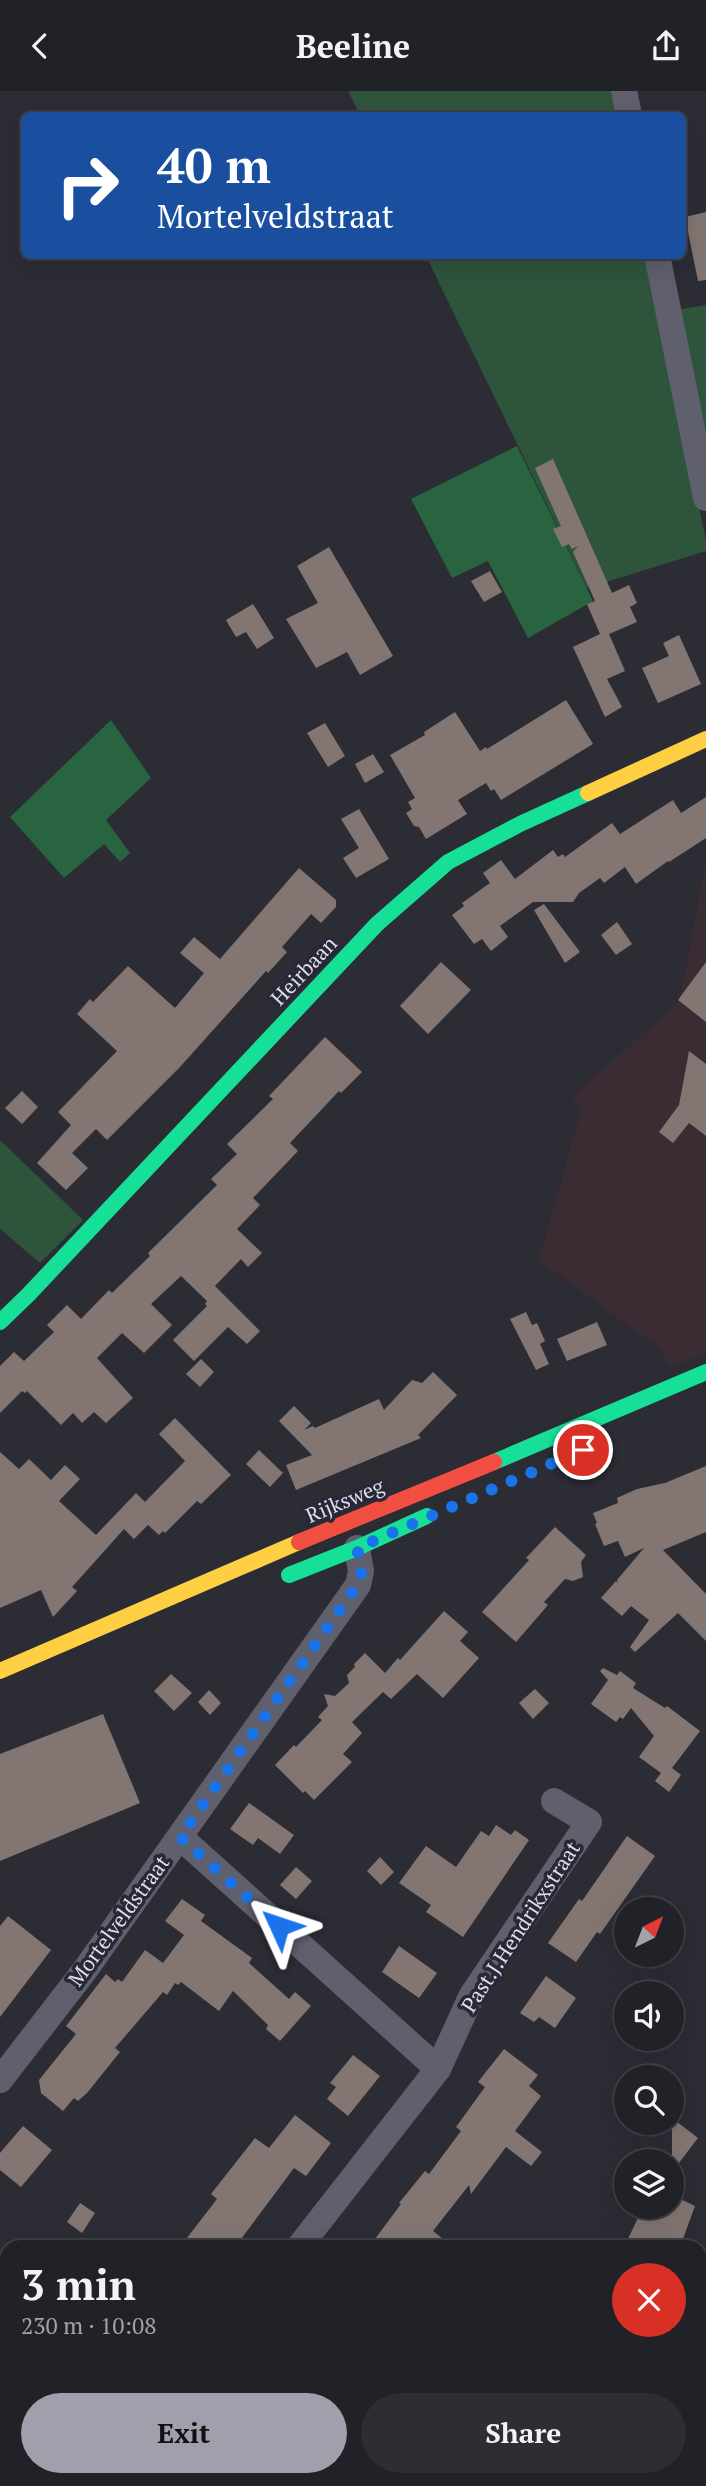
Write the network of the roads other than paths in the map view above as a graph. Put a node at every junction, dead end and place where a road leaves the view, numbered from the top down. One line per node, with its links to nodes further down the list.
1 (624, 91): 2 (street)
2 (628, 112)
3 (658, 259): 4 (street)
4 (706, 498)
5 (706, 739): 6 (main road, Heirbaan)
6 (0, 1322)
7 (706, 1372): 11 (main road, Rijksweg)
8 (447, 1507): 9 (main road)
9 (357, 1548): 10 (main road); 13 (street, Mortelveldstraat)
10 (276, 1580)
11 (0, 1671)
12 (554, 1801): 14 (street, Past.J.Hendrikxstraat)
13 (180, 1837): 14 (street); 15 (street, Mortelveldstraat)
14 (438, 2069): 16 (street, Past.J.Hendrikxstraat)
15 (0, 2080)
16 (304, 2240)

